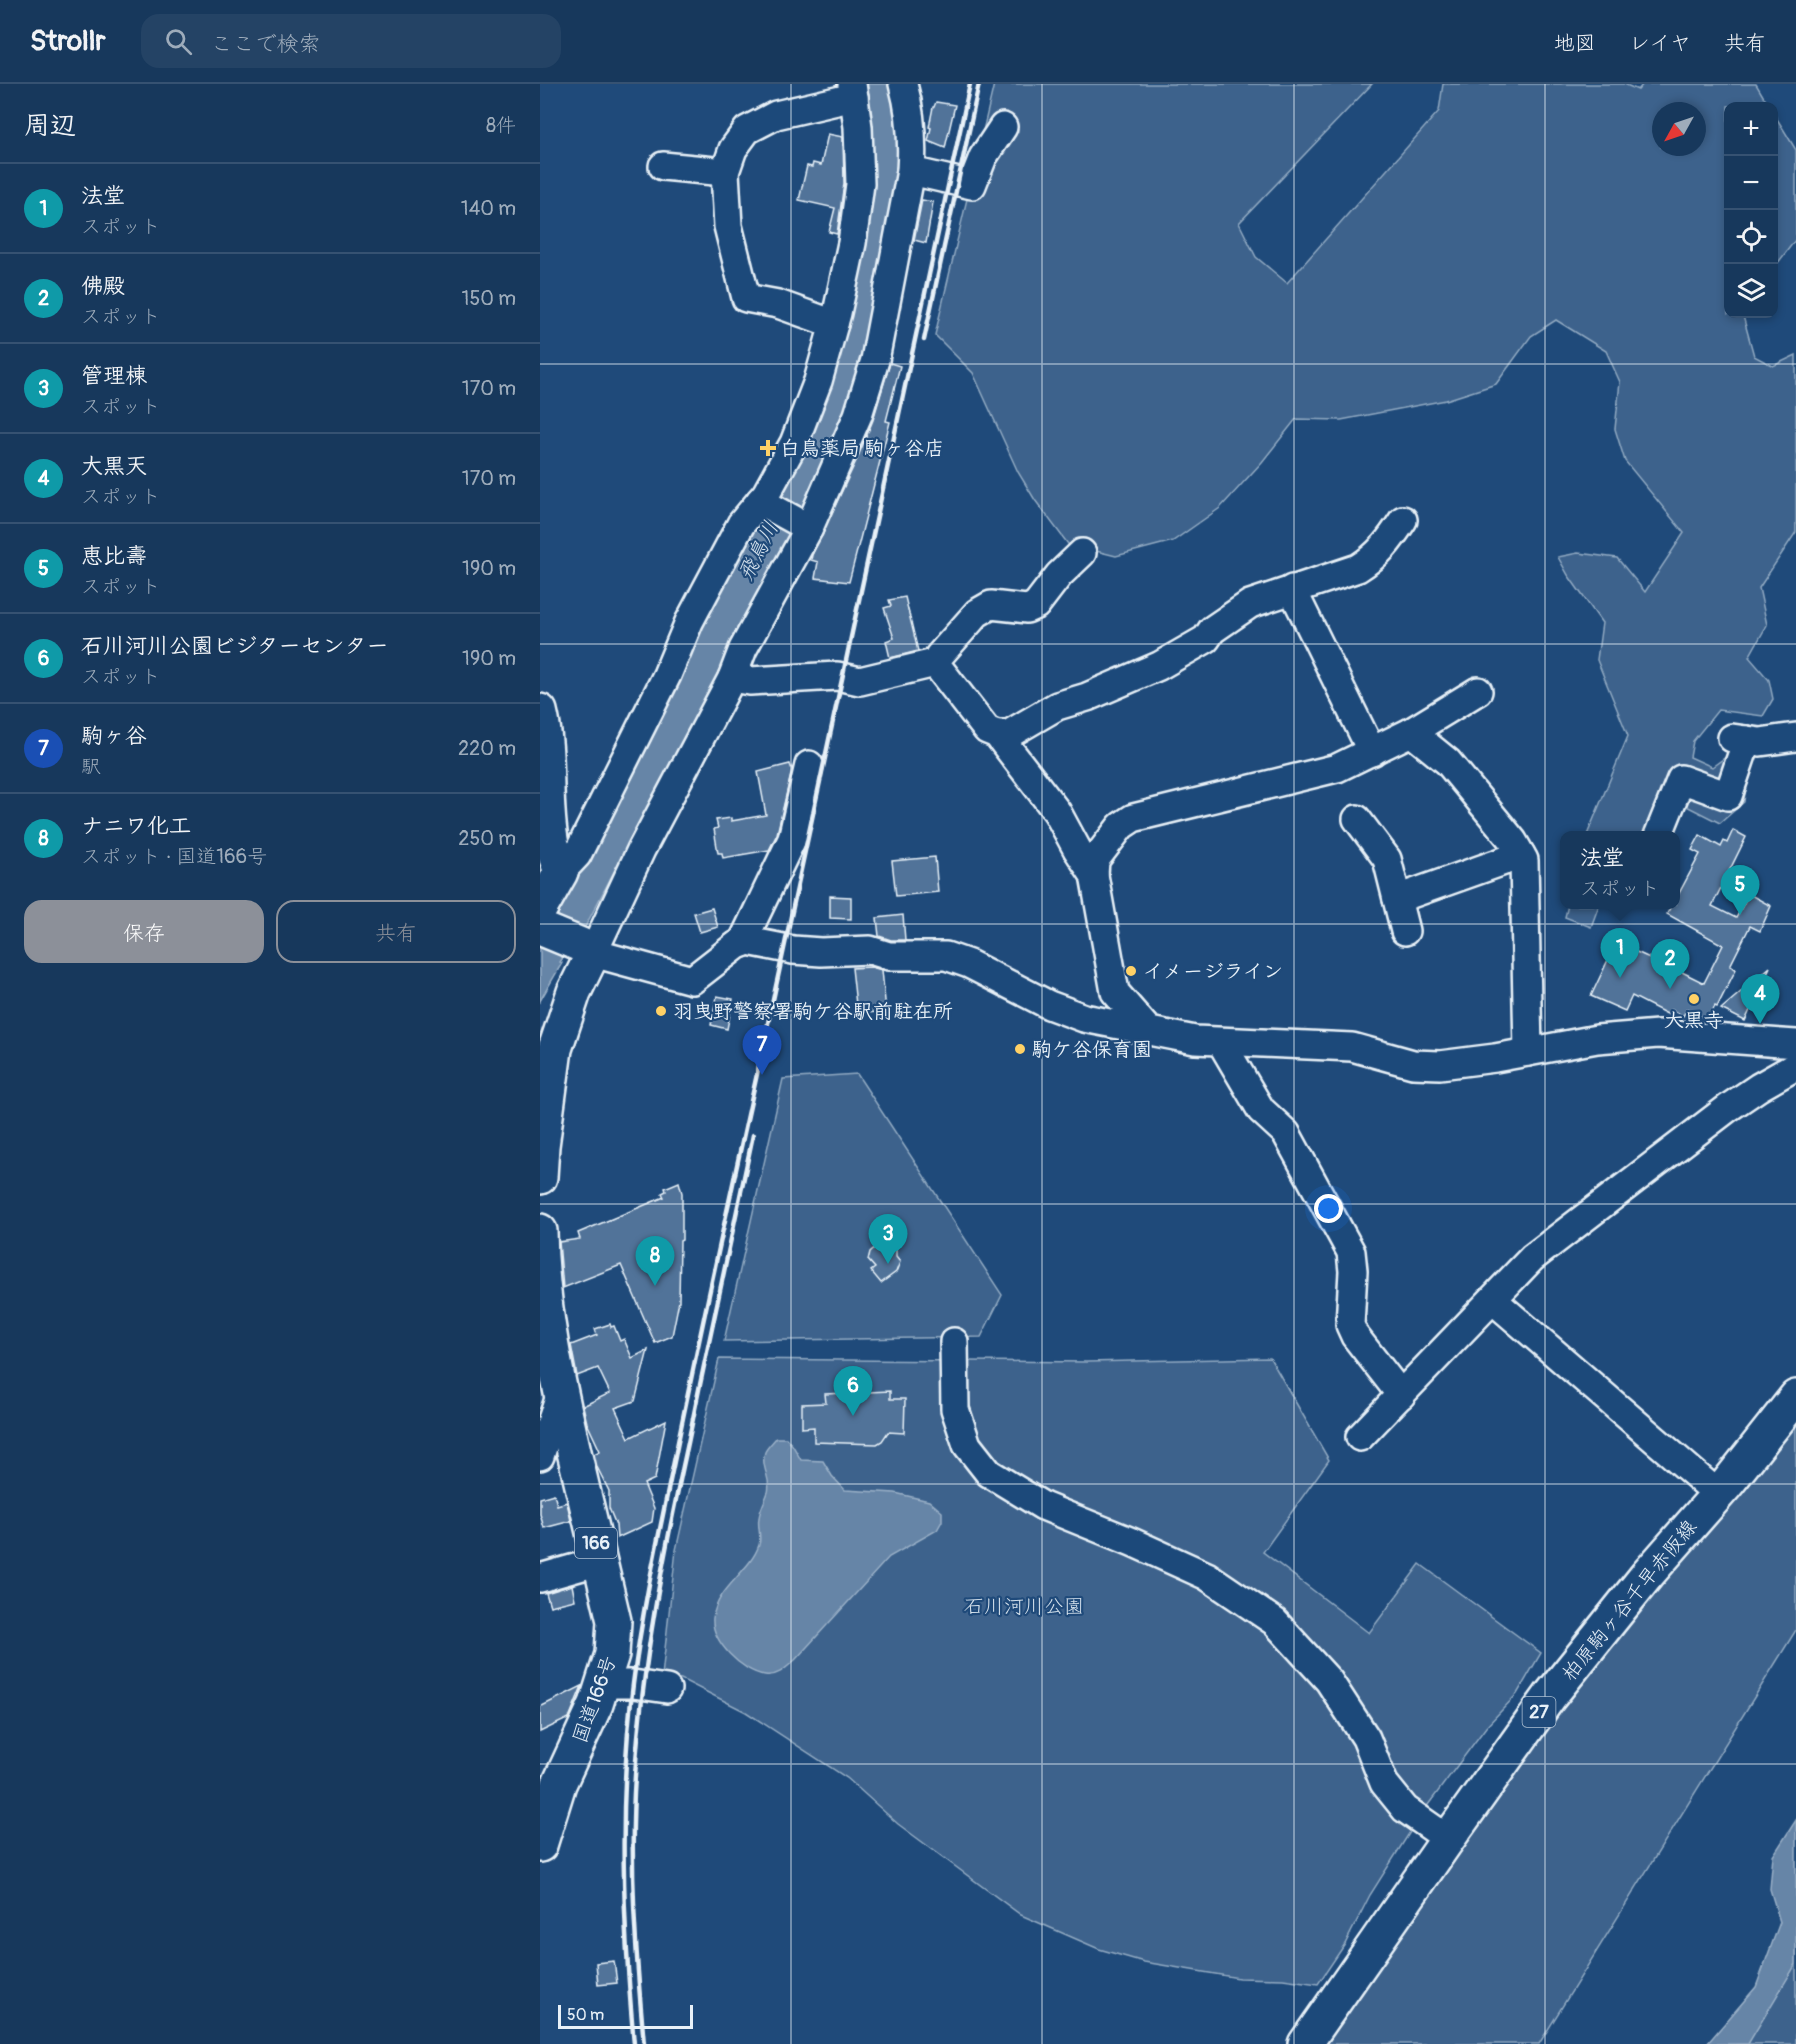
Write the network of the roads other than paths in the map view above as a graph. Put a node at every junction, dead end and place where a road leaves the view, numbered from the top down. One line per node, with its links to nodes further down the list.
1 (903, 84): 6 (street)
2 (853, 90): 5 (street); 7 (street)
3 (1003, 127): 6 (street)
4 (663, 166): 5 (street)
5 (725, 171): 7 (street)
6 (911, 171): 10 (street)
7 (834, 324): 8 (street)
8 (762, 502): 10 (street); 25 (street)
9 (1403, 520): 12 (street)
10 (807, 527): 14 (street)
11 (1082, 553): 13 (street)
12 (1292, 590): 18 (street); 20 (street)
13 (935, 663): 14 (street); 18 (street)
14 (732, 678): 31 (street)
15 (1478, 691): 17 (street)
16 (540, 711): 25 (main road)
17 (1411, 732): 20 (street); 24 (street)
18 (997, 734): 26 (street)
19 (1796, 737): 23 (street)
20 (1372, 752): 26 (street)
21 (809, 765): 30 (street)
22 (1357, 819): 27 (street)
23 (1660, 831)
24 (1521, 855): 27 (street); 35 (street)
25 (561, 872): 28 (main road)
26 (1094, 875): 32 (street)
27 (1397, 899): 29 (street)
28 (541, 921): 31 (main road)
29 (1405, 932)
30 (742, 944): 31 (street); 32 (street)
31 (587, 949): 36 (main road)
32 (1149, 1030): 33 (street)
33 (1221, 1042): 35 (street); 41 (street)
34 (1795, 1048): 35 (street); 38 (street)
35 (1528, 1052)
36 (541, 1156)
37 (540, 1231): 40 (main road, 国道166号 / 166)
38 (1493, 1300): 41 (street); 45 (street)
39 (954, 1342): 50 (street)
40 (561, 1393): 44 (street); 46 (main road, 国道166号 / 166)
41 (1401, 1395): 43 (street)
42 (1796, 1397): 45 (main road, 柏原駒ヶ谷千早赤阪線 / 27)
43 (1360, 1437)
44 (540, 1456)
45 (1718, 1494): 50 (main road, 柏原駒ヶ谷千早赤阪線 / 27)
46 (600, 1561): 47 (street); 48 (main road, 国道166号 / 166)
47 (540, 1578)
48 (602, 1684): 49 (street); 51 (main road, 国道166号 / 166)
49 (667, 1689)
50 (1448, 1839): 52 (main road, 柏原駒ヶ谷千早赤阪線 / 27)
51 (540, 1845)
52 (1305, 2044)

